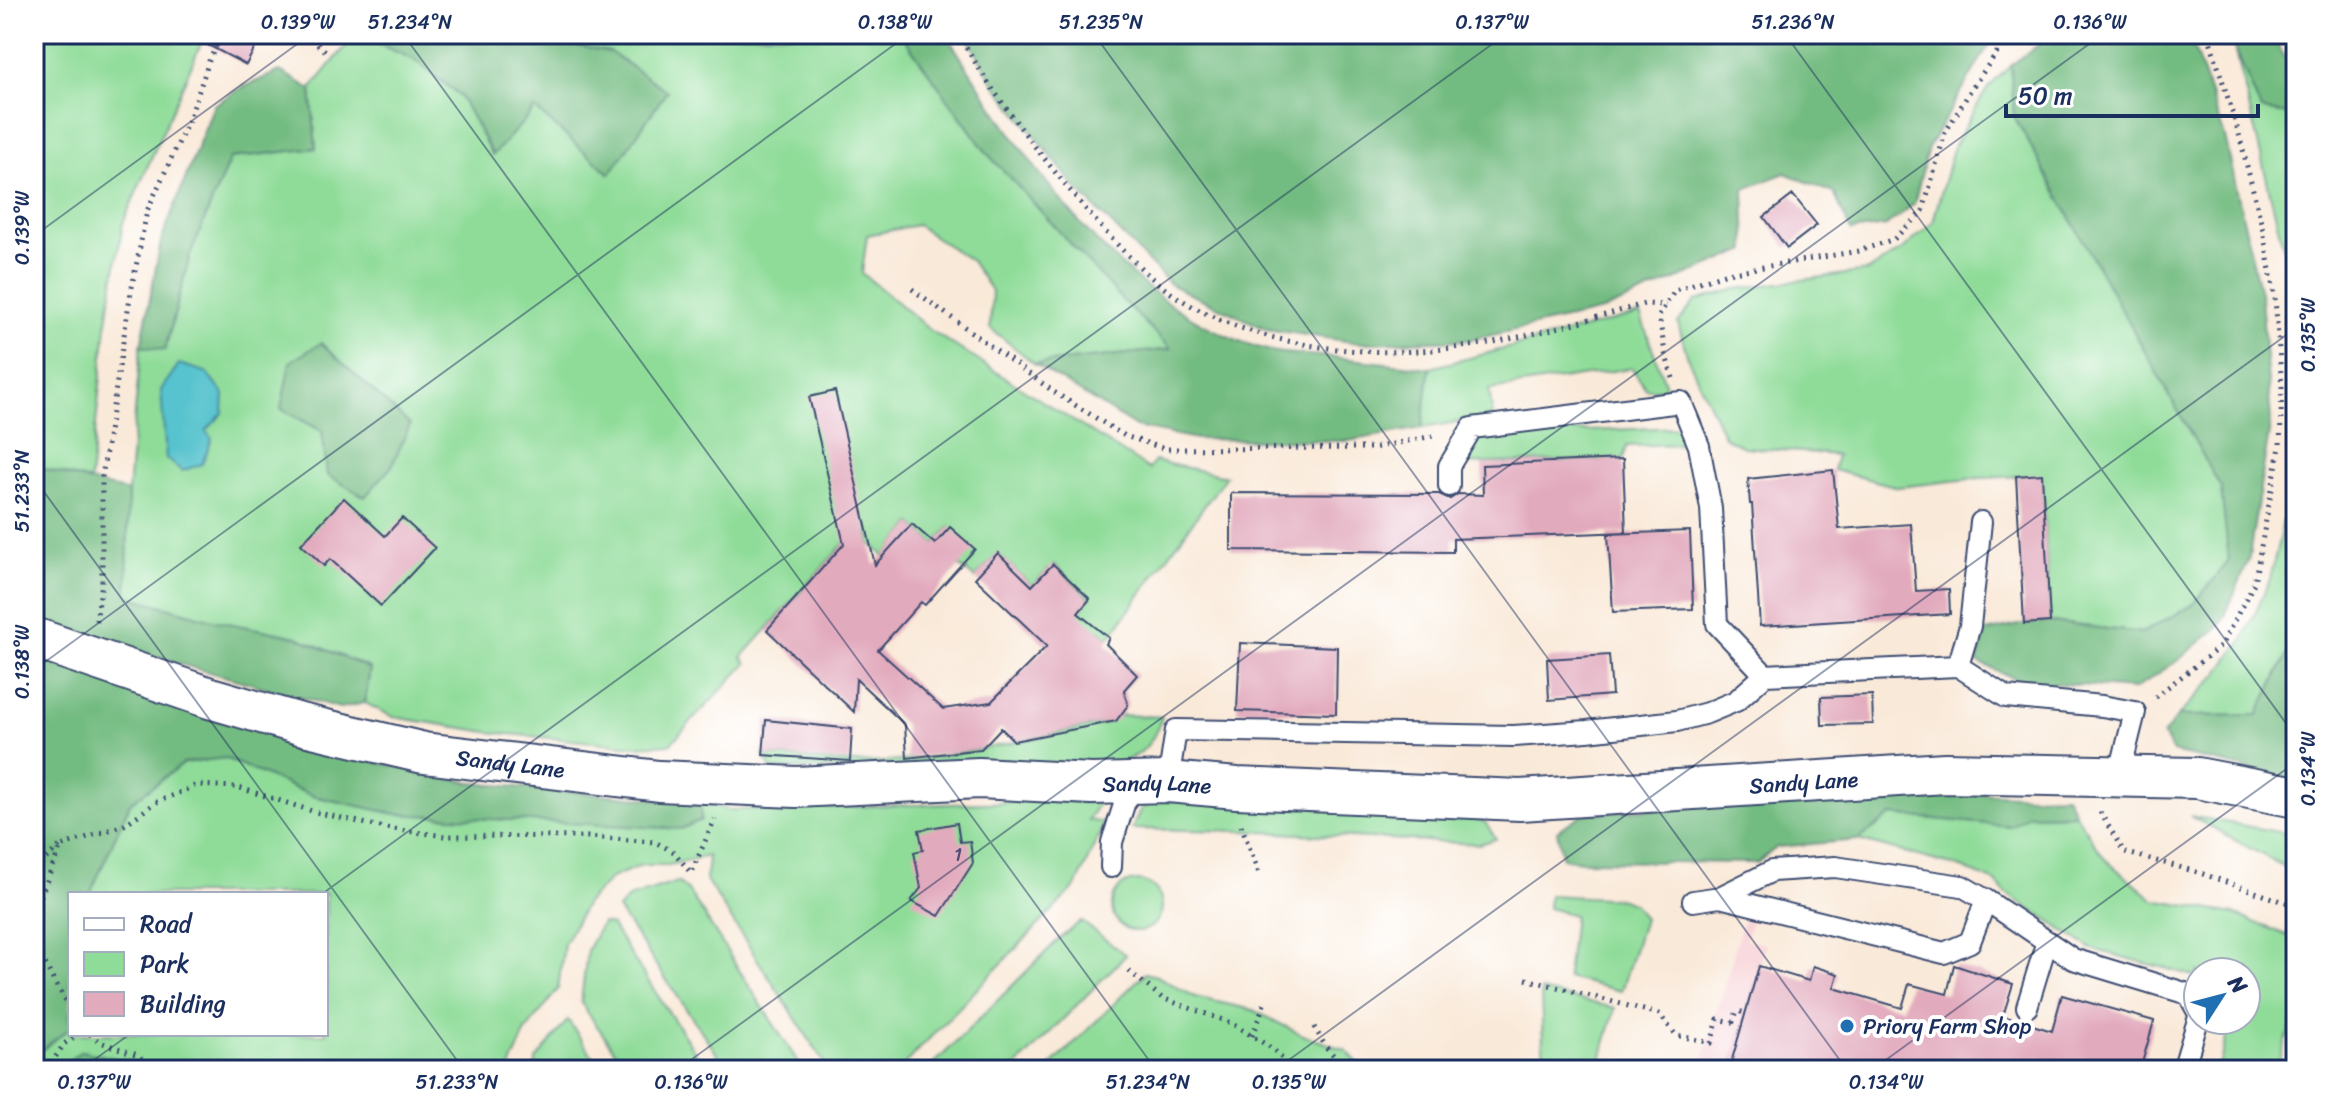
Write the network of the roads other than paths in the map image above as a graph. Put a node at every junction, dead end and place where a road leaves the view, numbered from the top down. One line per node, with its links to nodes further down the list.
1 (1449, 486): 5 (lane)
2 (1981, 522): 4 (lane)
3 (34, 638): 7 (street, Sandy Lane)
4 (1958, 666): 5 (lane); 6 (lane)
5 (1765, 675): 7 (lane)
6 (2119, 776): 7 (street, Sandy Lane); 8 (street, Sandy Lane)
7 (1149, 782): 9 (lane)
8 (2296, 797)
9 (1111, 867)
10 (1720, 897): 11 (lane); 11 (lane); 12 (lane)
11 (1986, 900): 13 (lane)
12 (1693, 901)
13 (2047, 941): 14 (lane); 15 (lane)
14 (2182, 992)
15 (2027, 1007)
16 (2193, 1036): 17 (lane)
17 (2183, 1070)

